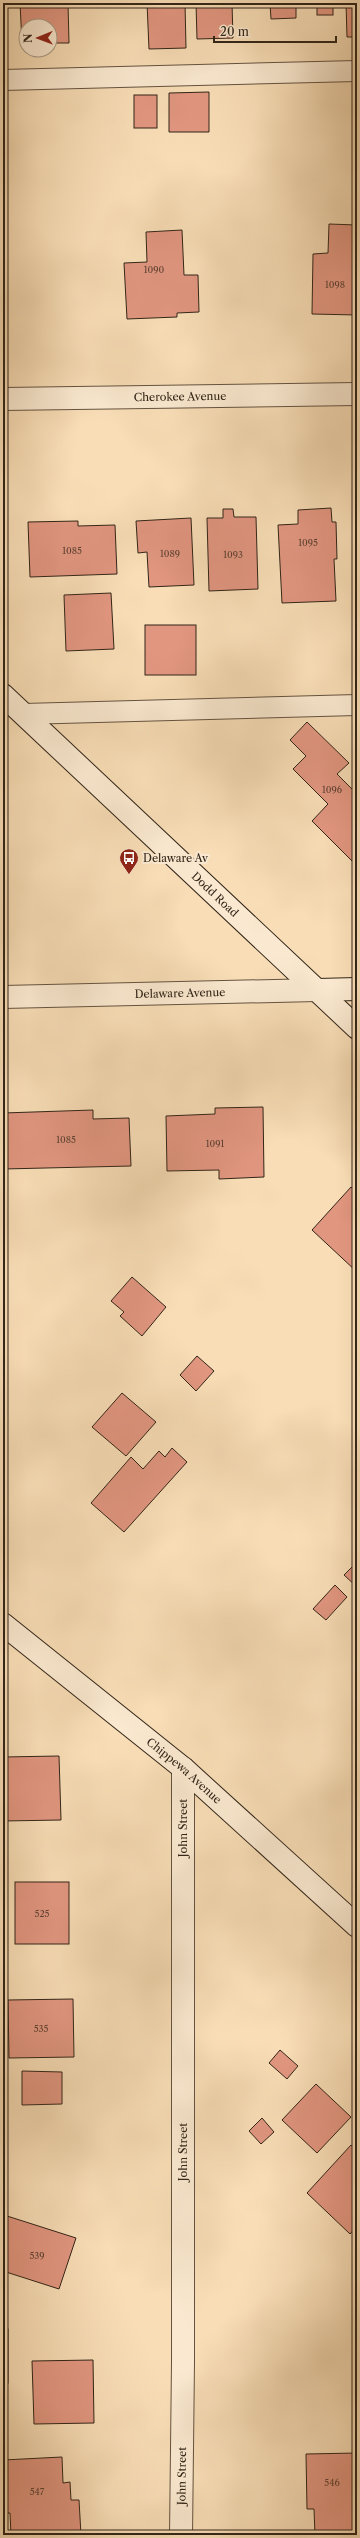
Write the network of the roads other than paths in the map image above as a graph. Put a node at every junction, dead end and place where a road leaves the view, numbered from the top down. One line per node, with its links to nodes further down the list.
1 (357, 71): 2 (lane)
2 (3, 80)
3 (357, 394): 4 (street, Cherokee Avenue)
4 (3, 399)
5 (3, 695): 7 (street, Dodd Road)
6 (357, 705): 7 (lane)
7 (23, 714): 9 (street, Dodd Road)
8 (357, 989): 9 (street, Delaware Avenue)
9 (317, 990): 10 (street, Delaware Avenue); 11 (street, Dodd Road)
10 (3, 997)
11 (357, 1028)
12 (3, 1624): 13 (street, Chippewa Avenue)
13 (183, 1768): 14 (street, Chippewa Avenue); 15 (street, John Street)
14 (357, 1926)
15 (181, 2535)

